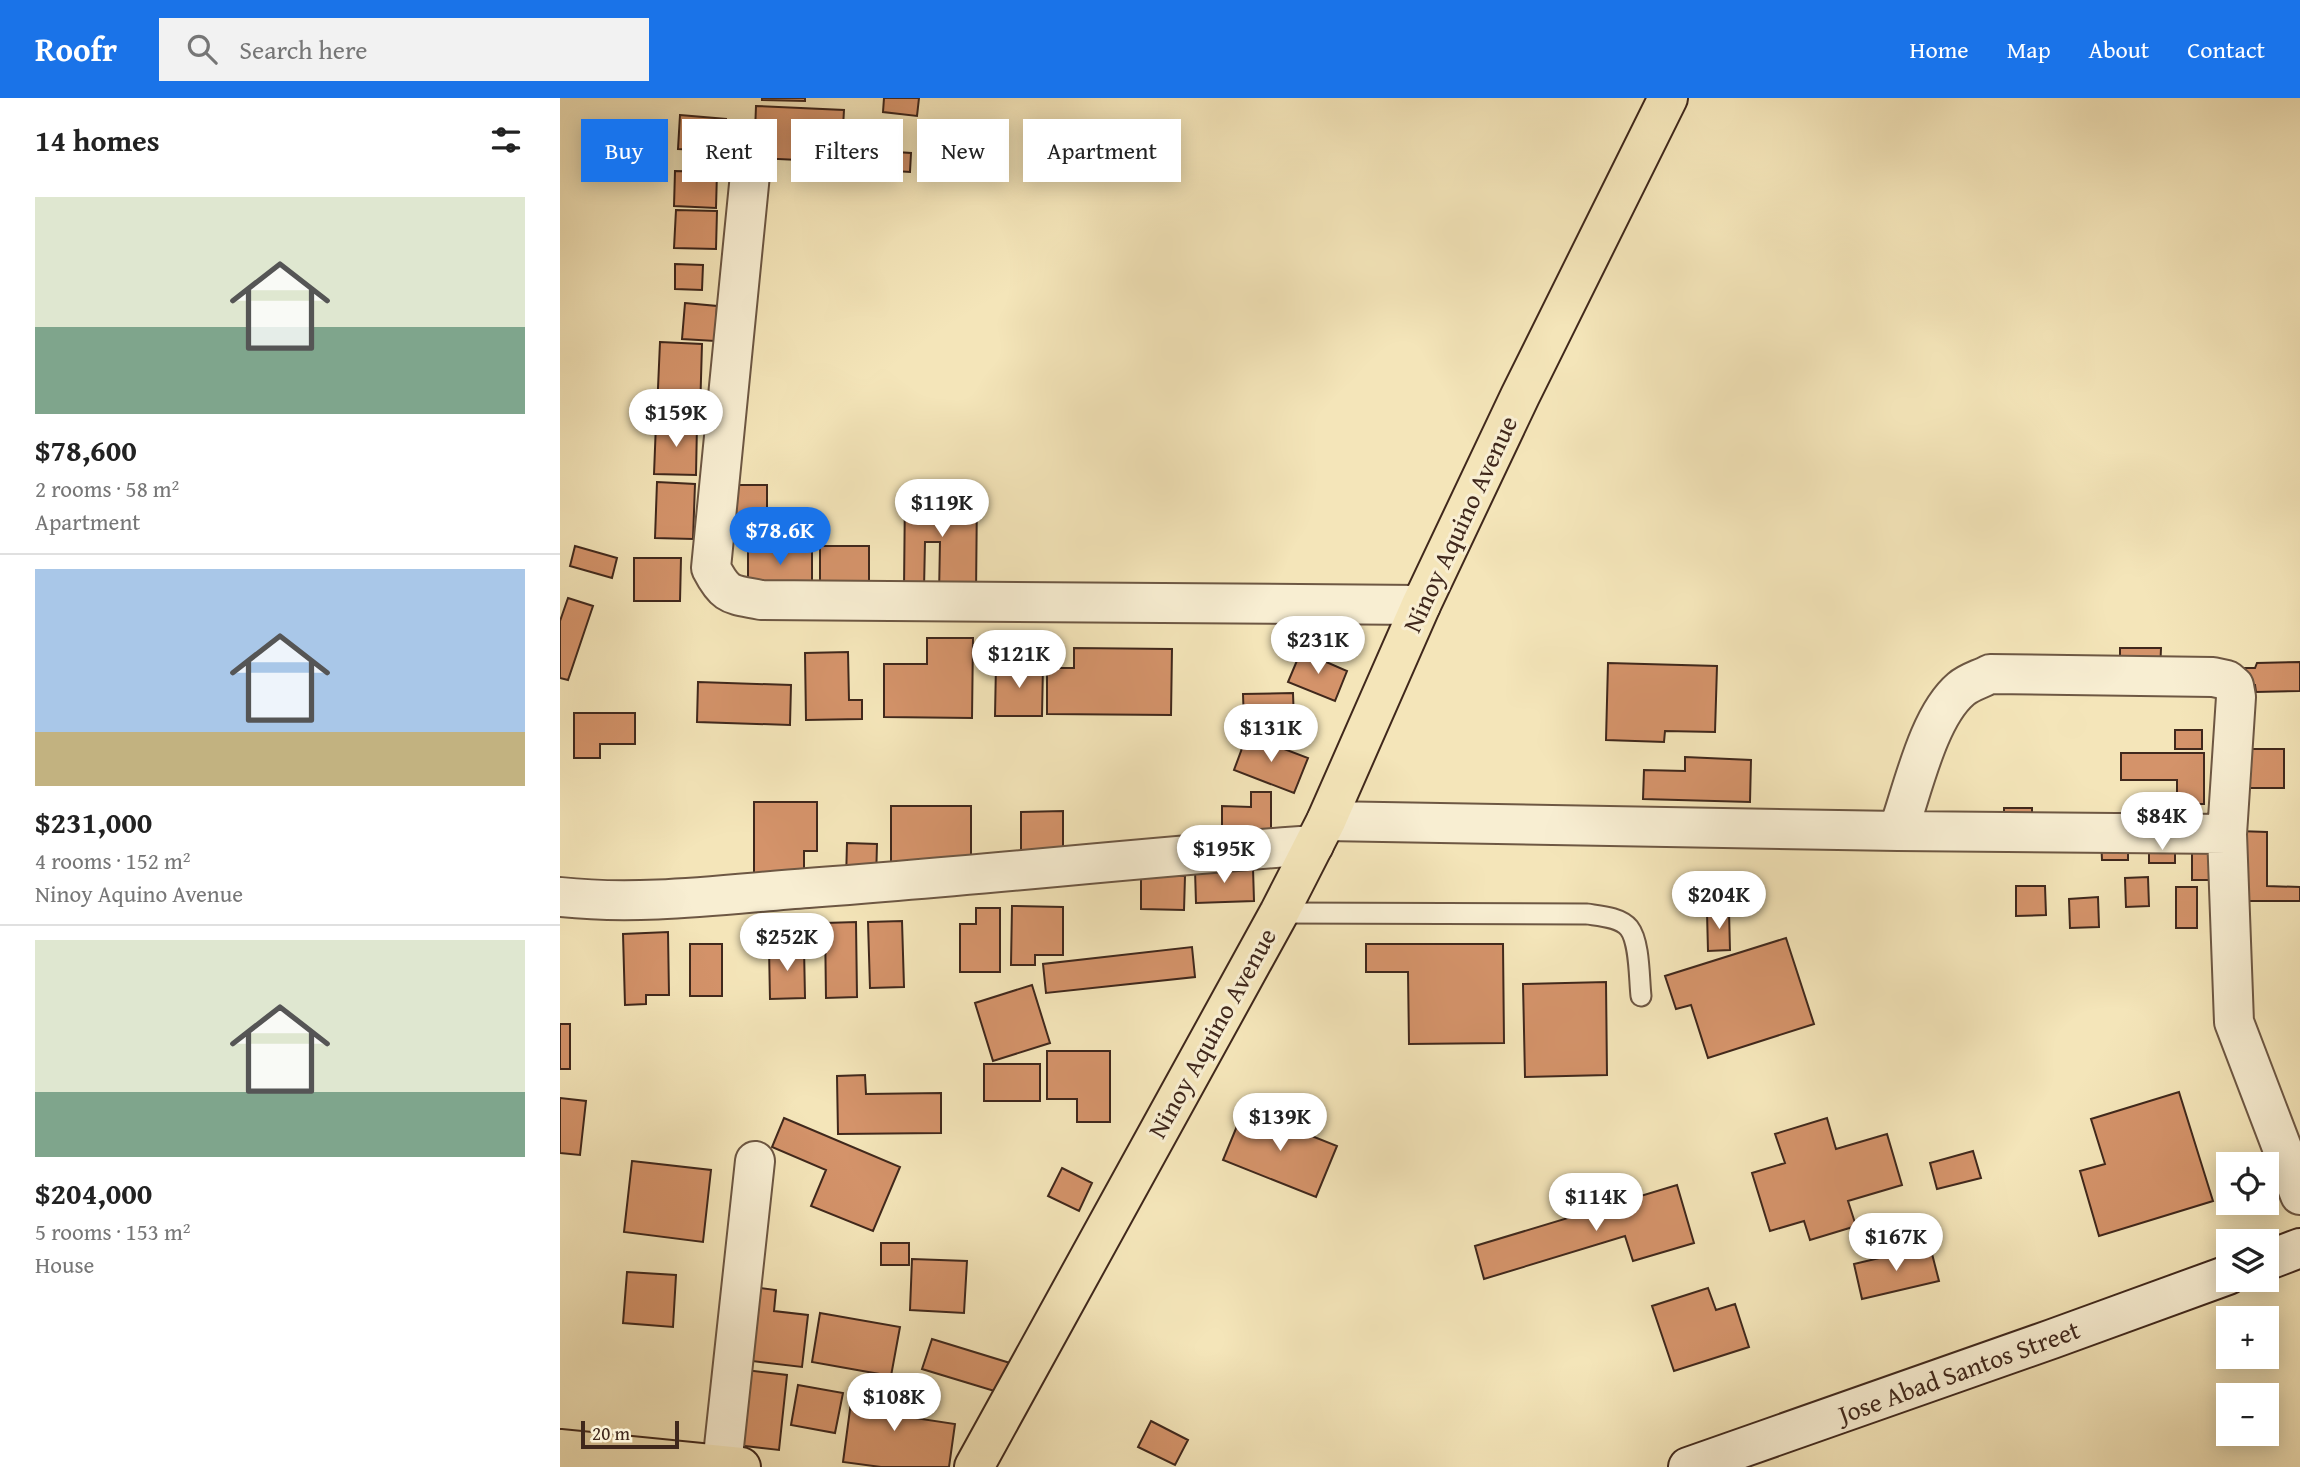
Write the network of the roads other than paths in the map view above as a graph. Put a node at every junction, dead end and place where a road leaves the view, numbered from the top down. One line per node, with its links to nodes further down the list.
1 (1668, 98): 3 (main road, Ninoy Aquino Avenue)
2 (749, 182): 3 (street)
3 (1422, 604): 5 (main road, Ninoy Aquino Avenue)
4 (1898, 831): 5 (street); 6 (street); 6 (street)
5 (1320, 833): 7 (street); 8 (main road, Ninoy Aquino Avenue)
6 (2227, 834): 11 (street)
7 (560, 897)
8 (1279, 913): 9 (lane); 17 (main road, Ninoy Aquino Avenue)
9 (1641, 996)
10 (755, 1161): 16 (street)
11 (2300, 1195)
12 (2300, 1248): 13 (street)
13 (2279, 1256)
14 (2216, 1279): 18 (street, Jose Abad Santos Street)
15 (560, 1449): 16 (main road)
16 (731, 1466)
17 (974, 1467)
18 (1688, 1467)

